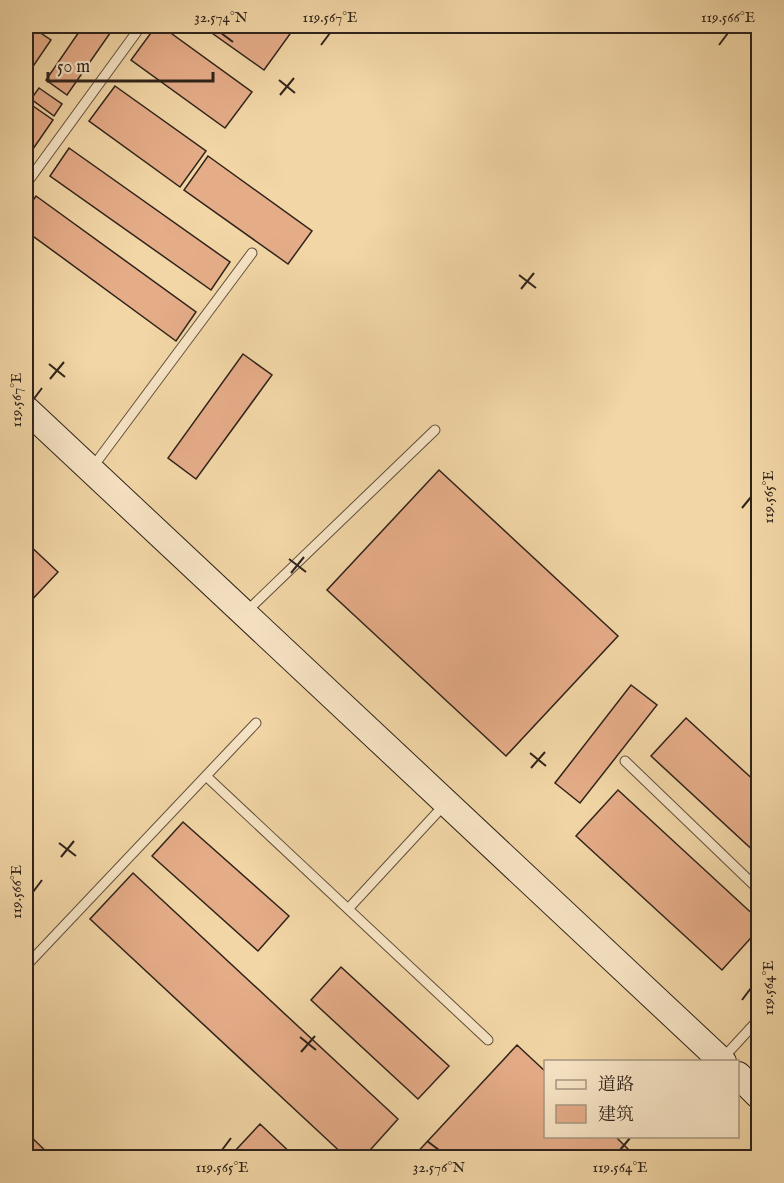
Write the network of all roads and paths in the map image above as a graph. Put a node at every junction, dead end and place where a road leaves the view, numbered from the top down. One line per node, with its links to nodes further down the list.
1 (141, 26): 2 (lane)
2 (26, 184)
3 (252, 253): 6 (lane)
4 (26, 409): 6 (street)
5 (435, 430): 7 (lane)
6 (90, 469): 7 (street)
7 (244, 613): 11 (street)
8 (256, 723): 10 (lane)
9 (625, 761): 12 (lane)
10 (206, 776): 13 (lane); 14 (lane)
11 (447, 803): 13 (lane); 17 (street)
12 (759, 889)
13 (348, 909): 16 (lane)
14 (26, 966)
15 (759, 1020): 18 (lane)
16 (488, 1040)
17 (721, 1060)
18 (731, 1060)
19 (739, 1077): 20 (street)
20 (759, 1095)

